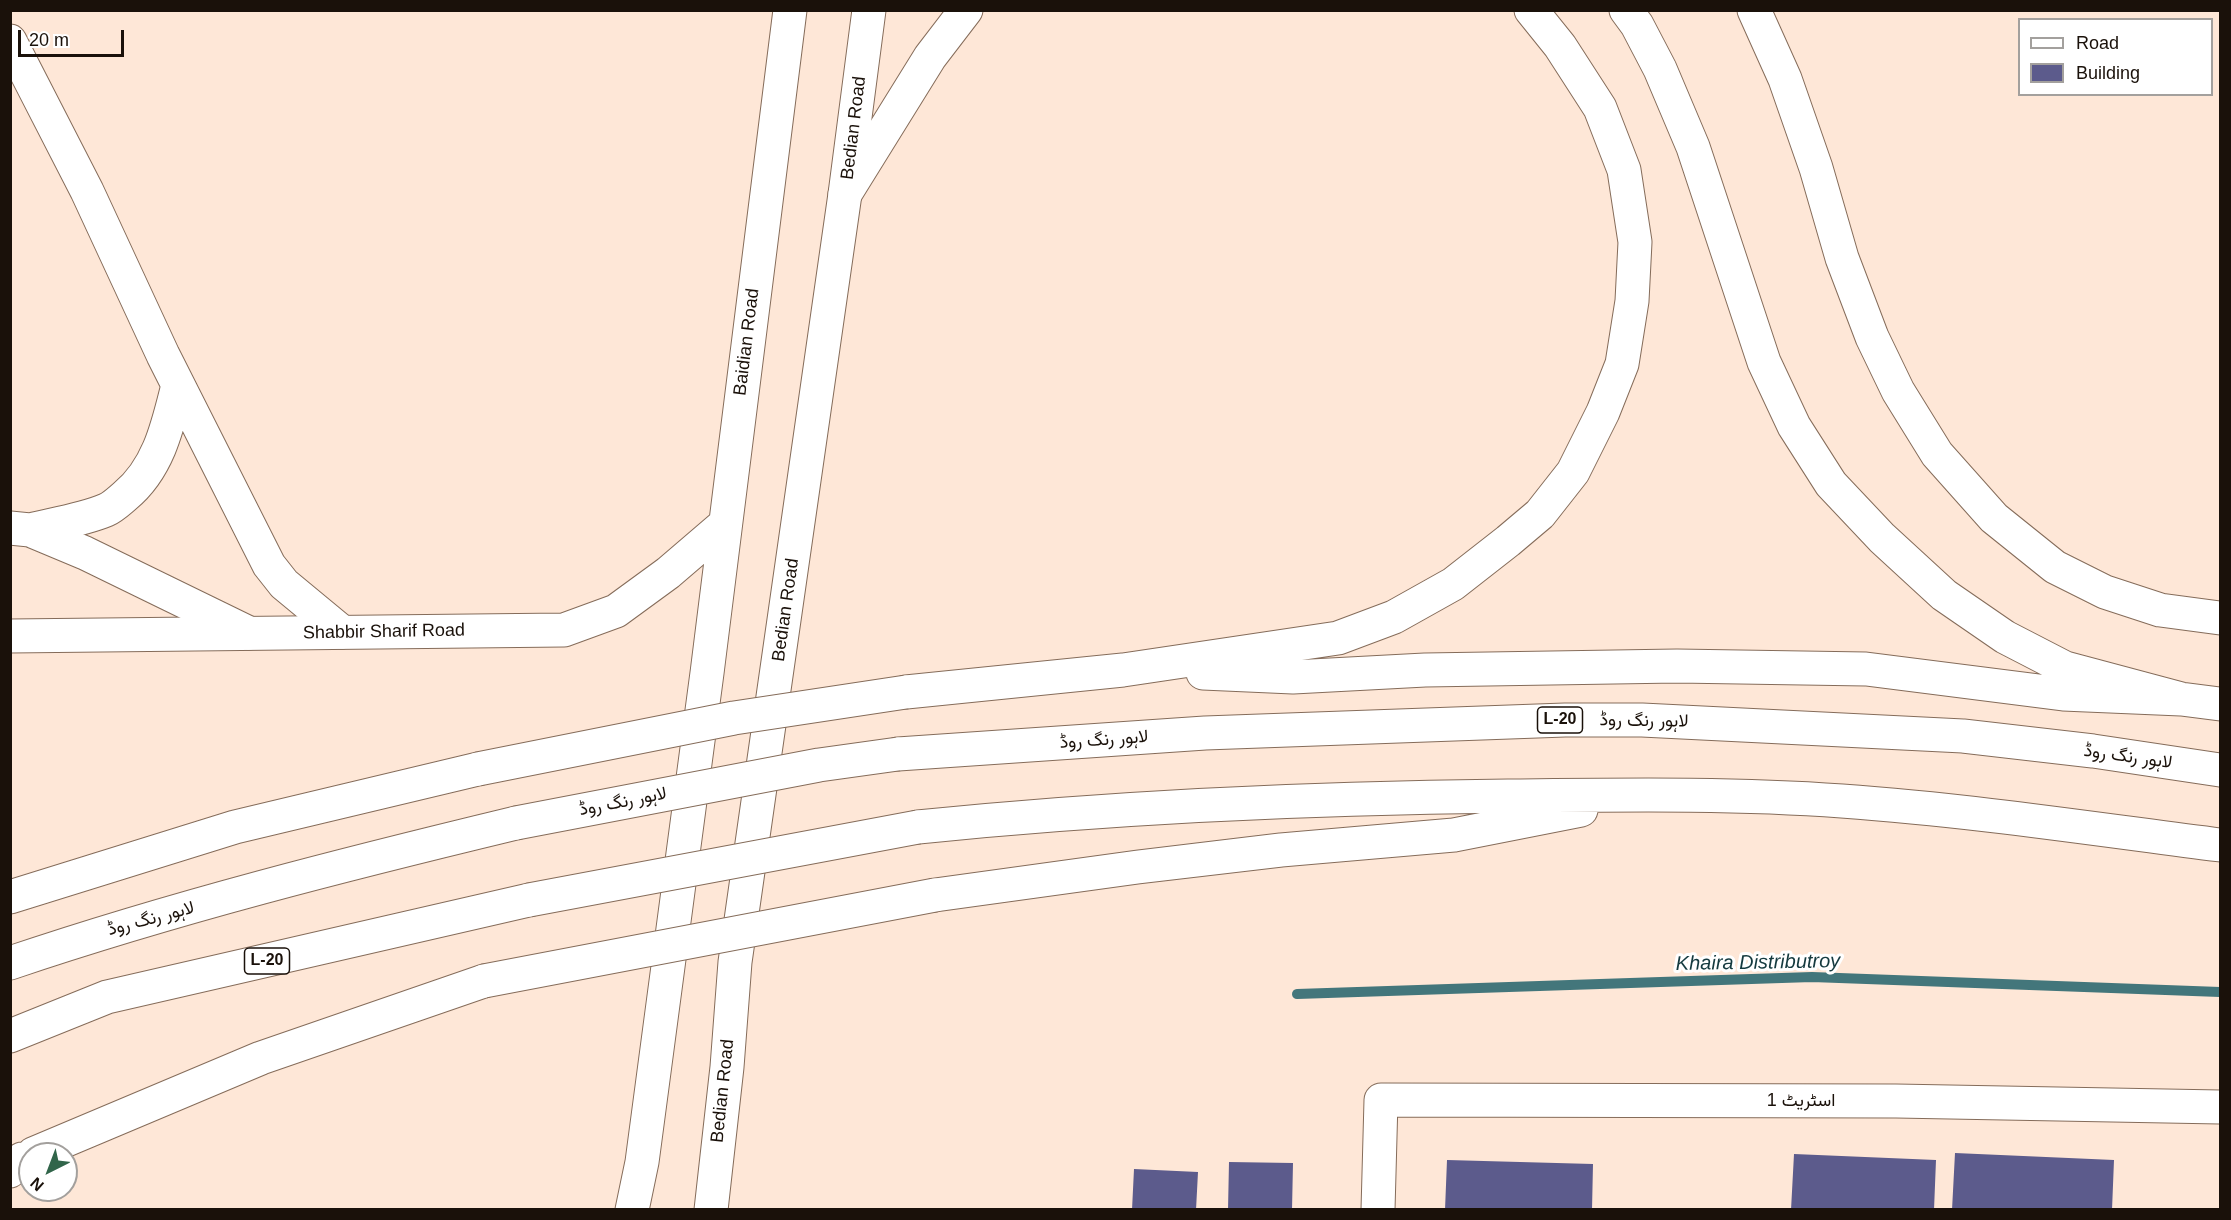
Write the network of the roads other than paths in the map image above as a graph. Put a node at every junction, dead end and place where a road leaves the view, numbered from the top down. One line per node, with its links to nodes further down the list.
1 (790, 10): 10 (main road, Baidian Road)
2 (869, 10): 8 (main road, Bedian Road)
3 (966, 10): 8 (main road)
4 (1531, 10): 16 (main road)
5 (1626, 10): 17 (main road)
6 (1754, 10): 12 (main road)
7 (10, 42): 9 (main road)
8 (845, 194): 28 (main road, Bedian Road)
9 (178, 385): 11 (main road); 13 (main road)
10 (724, 525): 13 (main road, Shabbir Sharif Road); 27 (main road, Baidian Road)
11 (20, 529): 14 (main road)
12 (2220, 618)
13 (342, 632): 14 (main road, Shabbir Sharif Road)
14 (249, 633): 15 (main road, Shabbir Sharif Road)
15 (10, 636)
16 (1123, 670): 17 (main road); 22 (main road, bridge)
17 (2181, 699): 18 (main road)
18 (2220, 704)
19 (2220, 770): 23 (main road, لاہور رنگ روڈ / L-20, bridge)
20 (1659, 794): 21 (main road, L-20); 24 (main road, L-20, bridge); 26 (main road, bridge)
21 (2220, 845)
22 (10, 897)
23 (10, 963)
24 (10, 1036)
25 (2220, 1107): 29 (main road, اسٹریٹ 1)
26 (65, 1142)
27 (632, 1209)
28 (711, 1209)
29 (1378, 1209)

